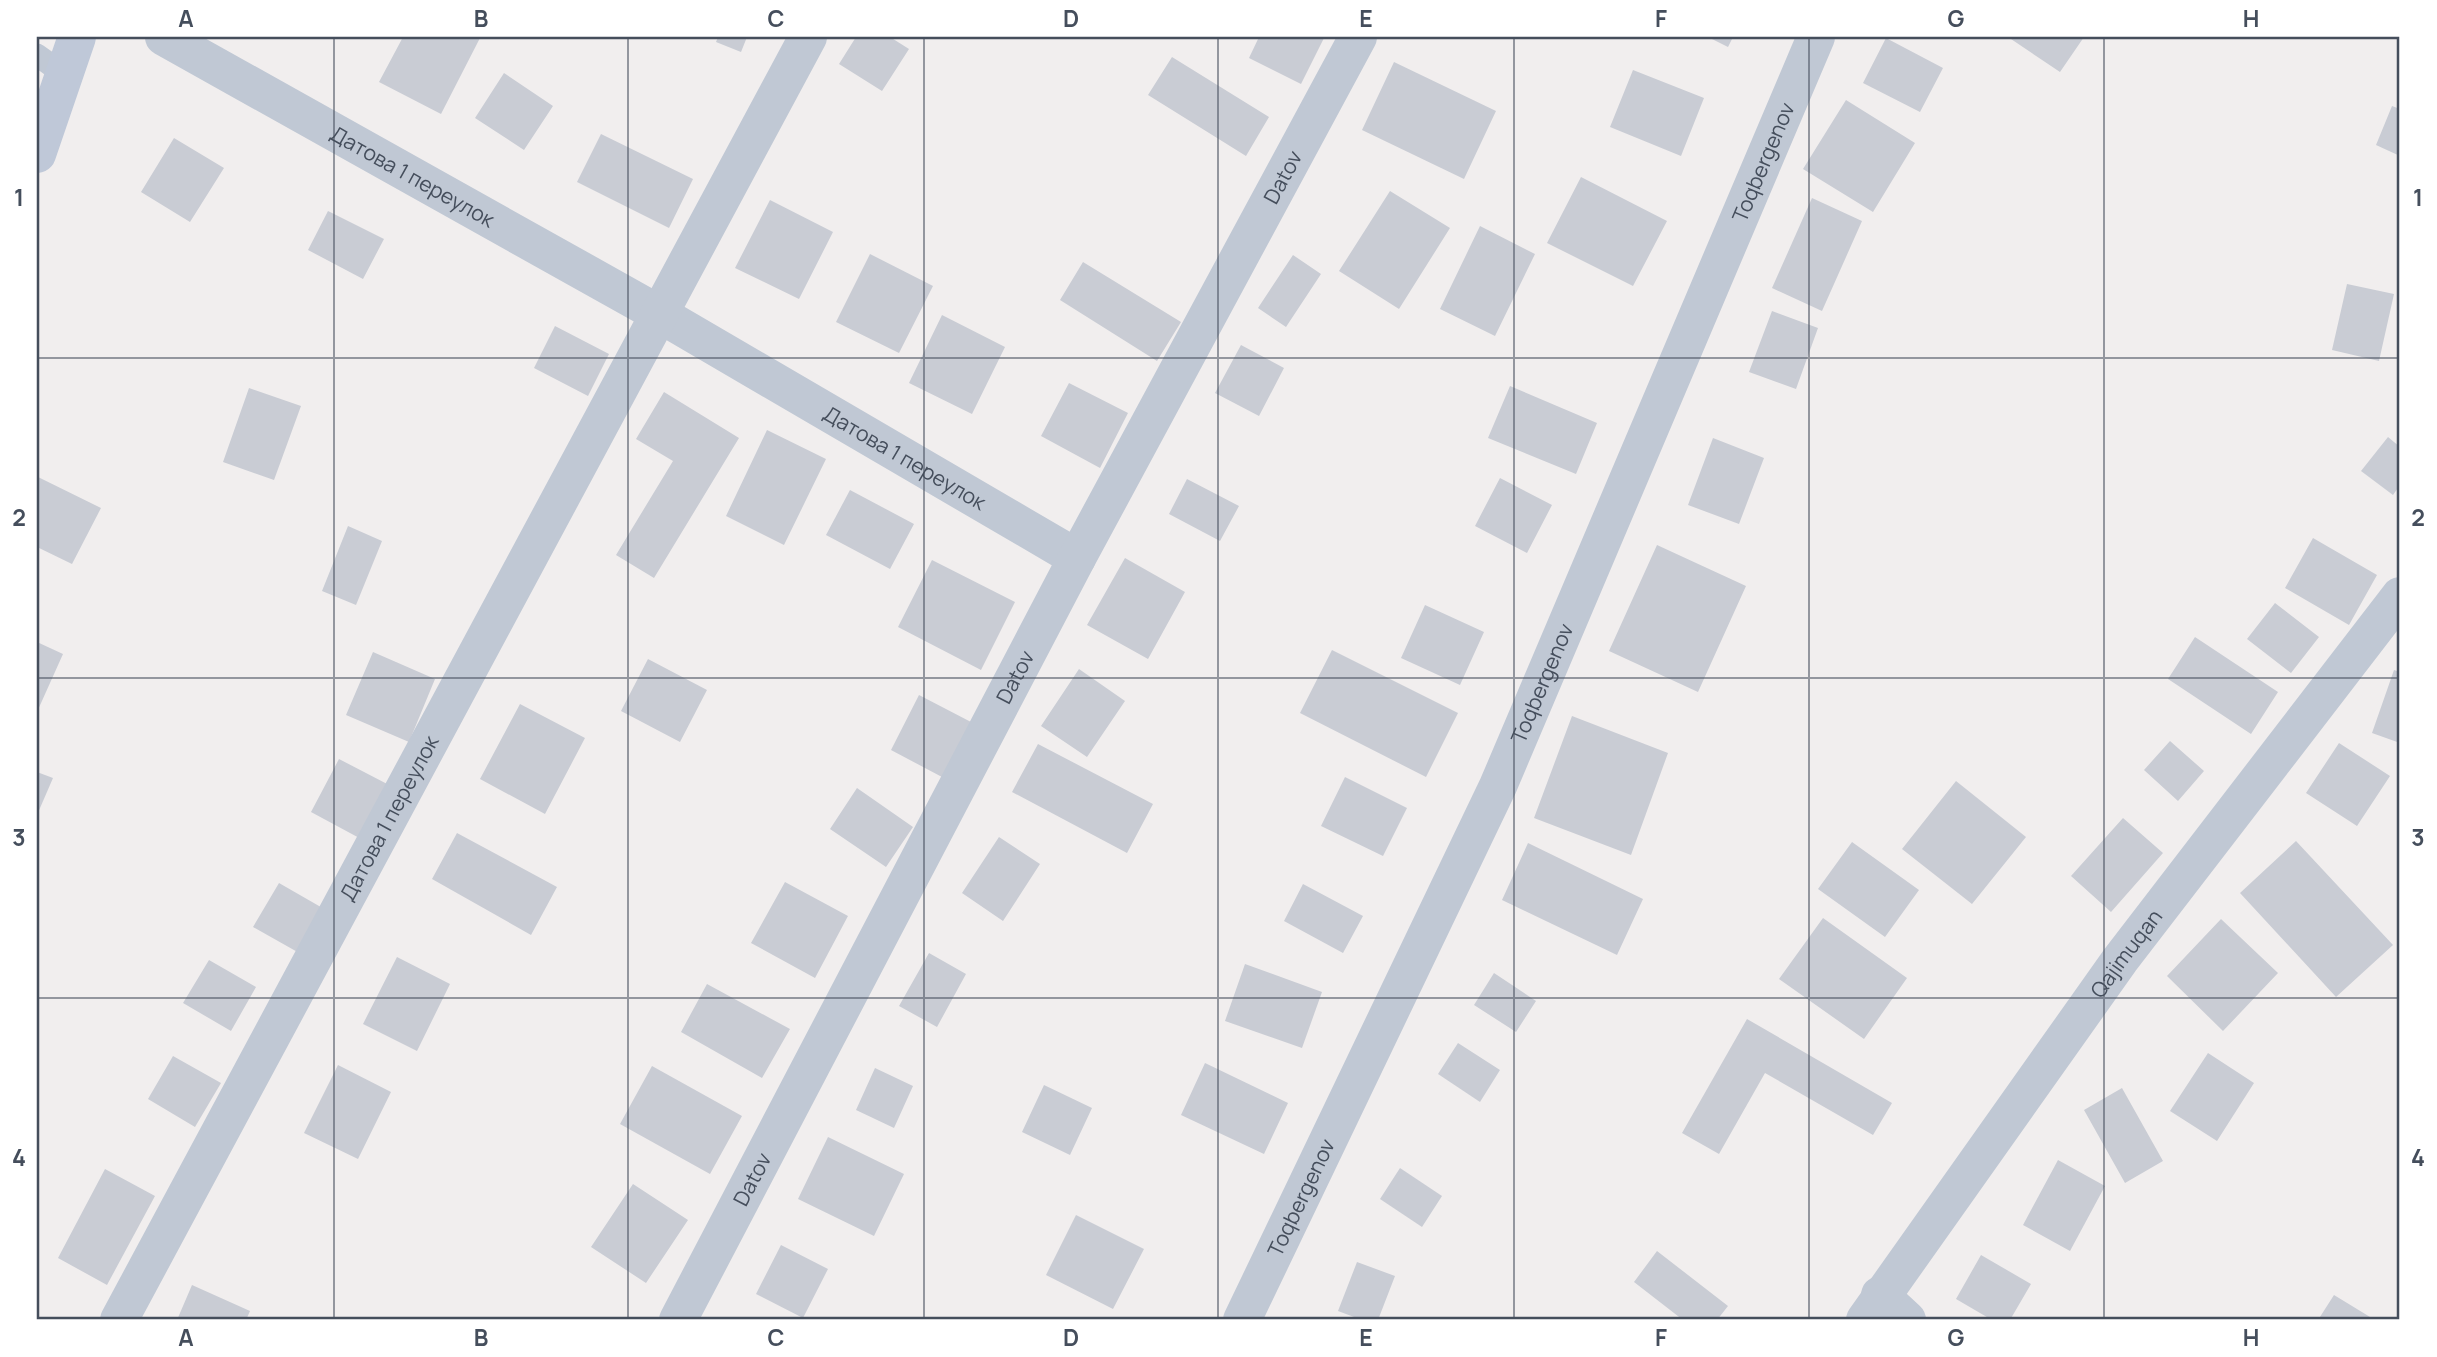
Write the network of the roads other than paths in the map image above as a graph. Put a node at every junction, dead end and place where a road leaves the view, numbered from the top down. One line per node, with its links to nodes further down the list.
1 (77, 37): 6 (street)
2 (164, 37): 8 (street, Датова 1 переулок)
3 (808, 37): 8 (street, Датова 1 переулок)
4 (1358, 37): 9 (street, Datov)
5 (1816, 37): 14 (street, Toqbergenov)
6 (51, 65): 7 (street)
7 (37, 155)
8 (661, 315): 9 (street, Датова 1 переулок); 12 (street, Датова 1 переулок)
9 (1077, 558): 13 (street, Datov)
10 (2398, 606): 11 (street, Qajimuqan)
11 (1884, 1312)
12 (119, 1320)
13 (678, 1320)
14 (1242, 1320)

